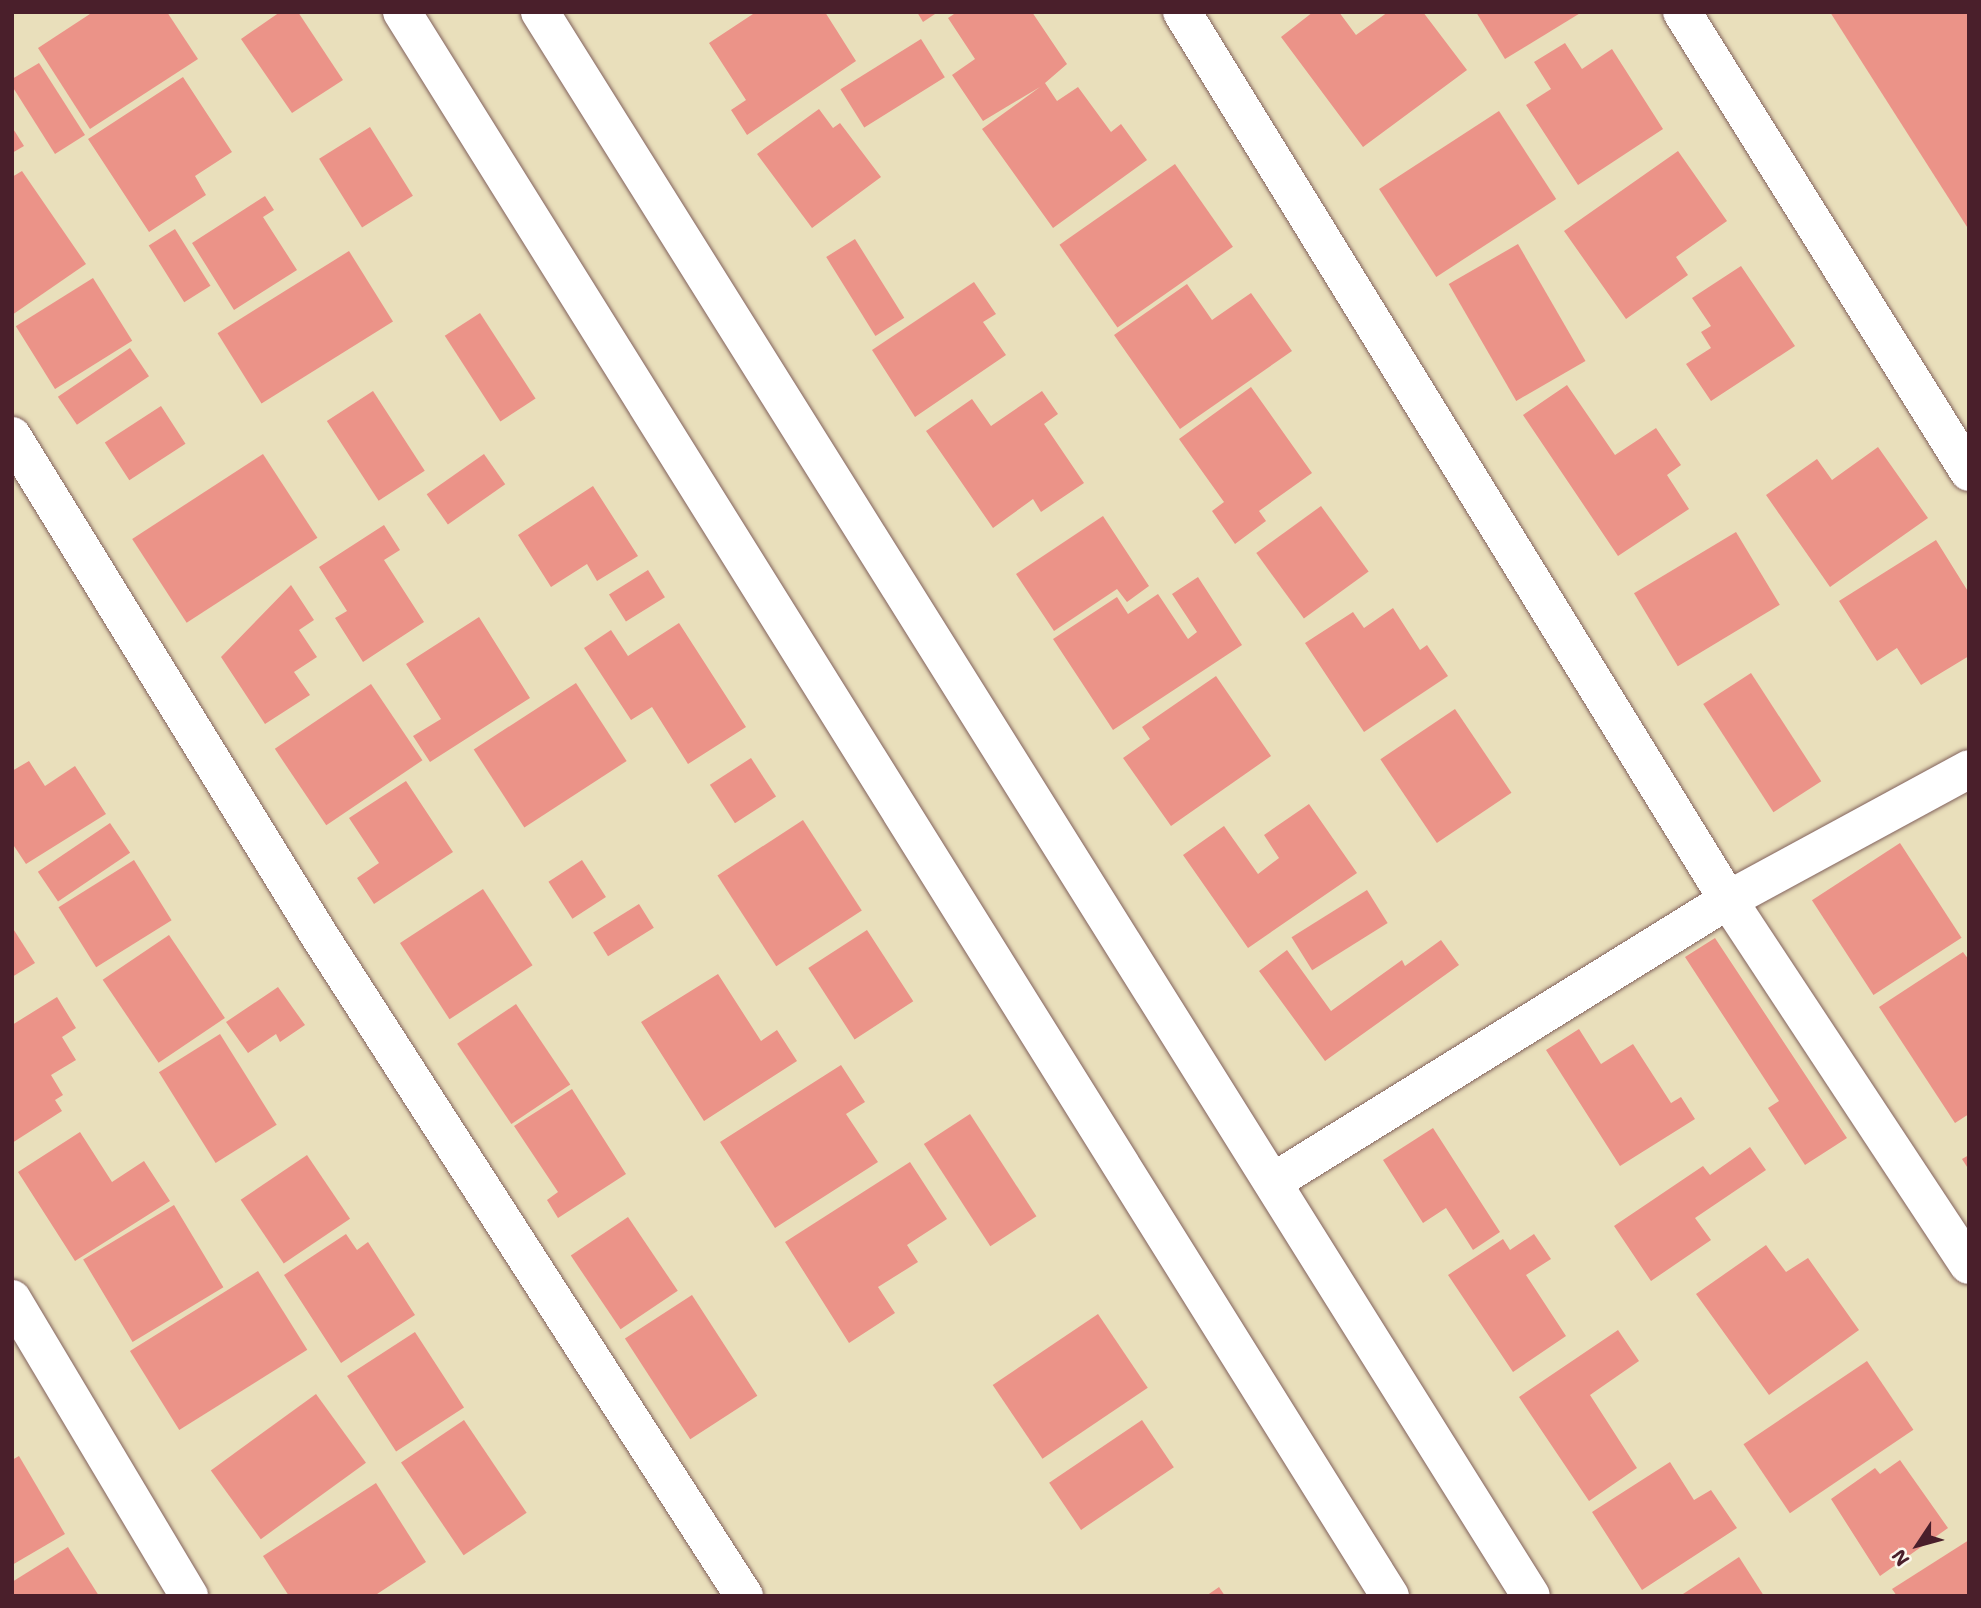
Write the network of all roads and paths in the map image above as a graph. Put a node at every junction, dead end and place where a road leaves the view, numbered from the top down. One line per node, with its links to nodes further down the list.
1 (402, 12): 14 (street)
2 (540, 12): 9 (street)
3 (1182, 12): 8 (street)
4 (1682, 12): 6 (street)
5 (12, 436): 13 (street)
6 (1969, 472)
7 (1969, 769): 8 (street)
8 (1728, 900): 9 (street); 10 (street)
9 (1273, 1182): 15 (street)
10 (1969, 1265)
11 (12, 1299): 12 (street)
12 (189, 1596)
13 (744, 1596)
14 (1390, 1596)
15 (1531, 1596)

